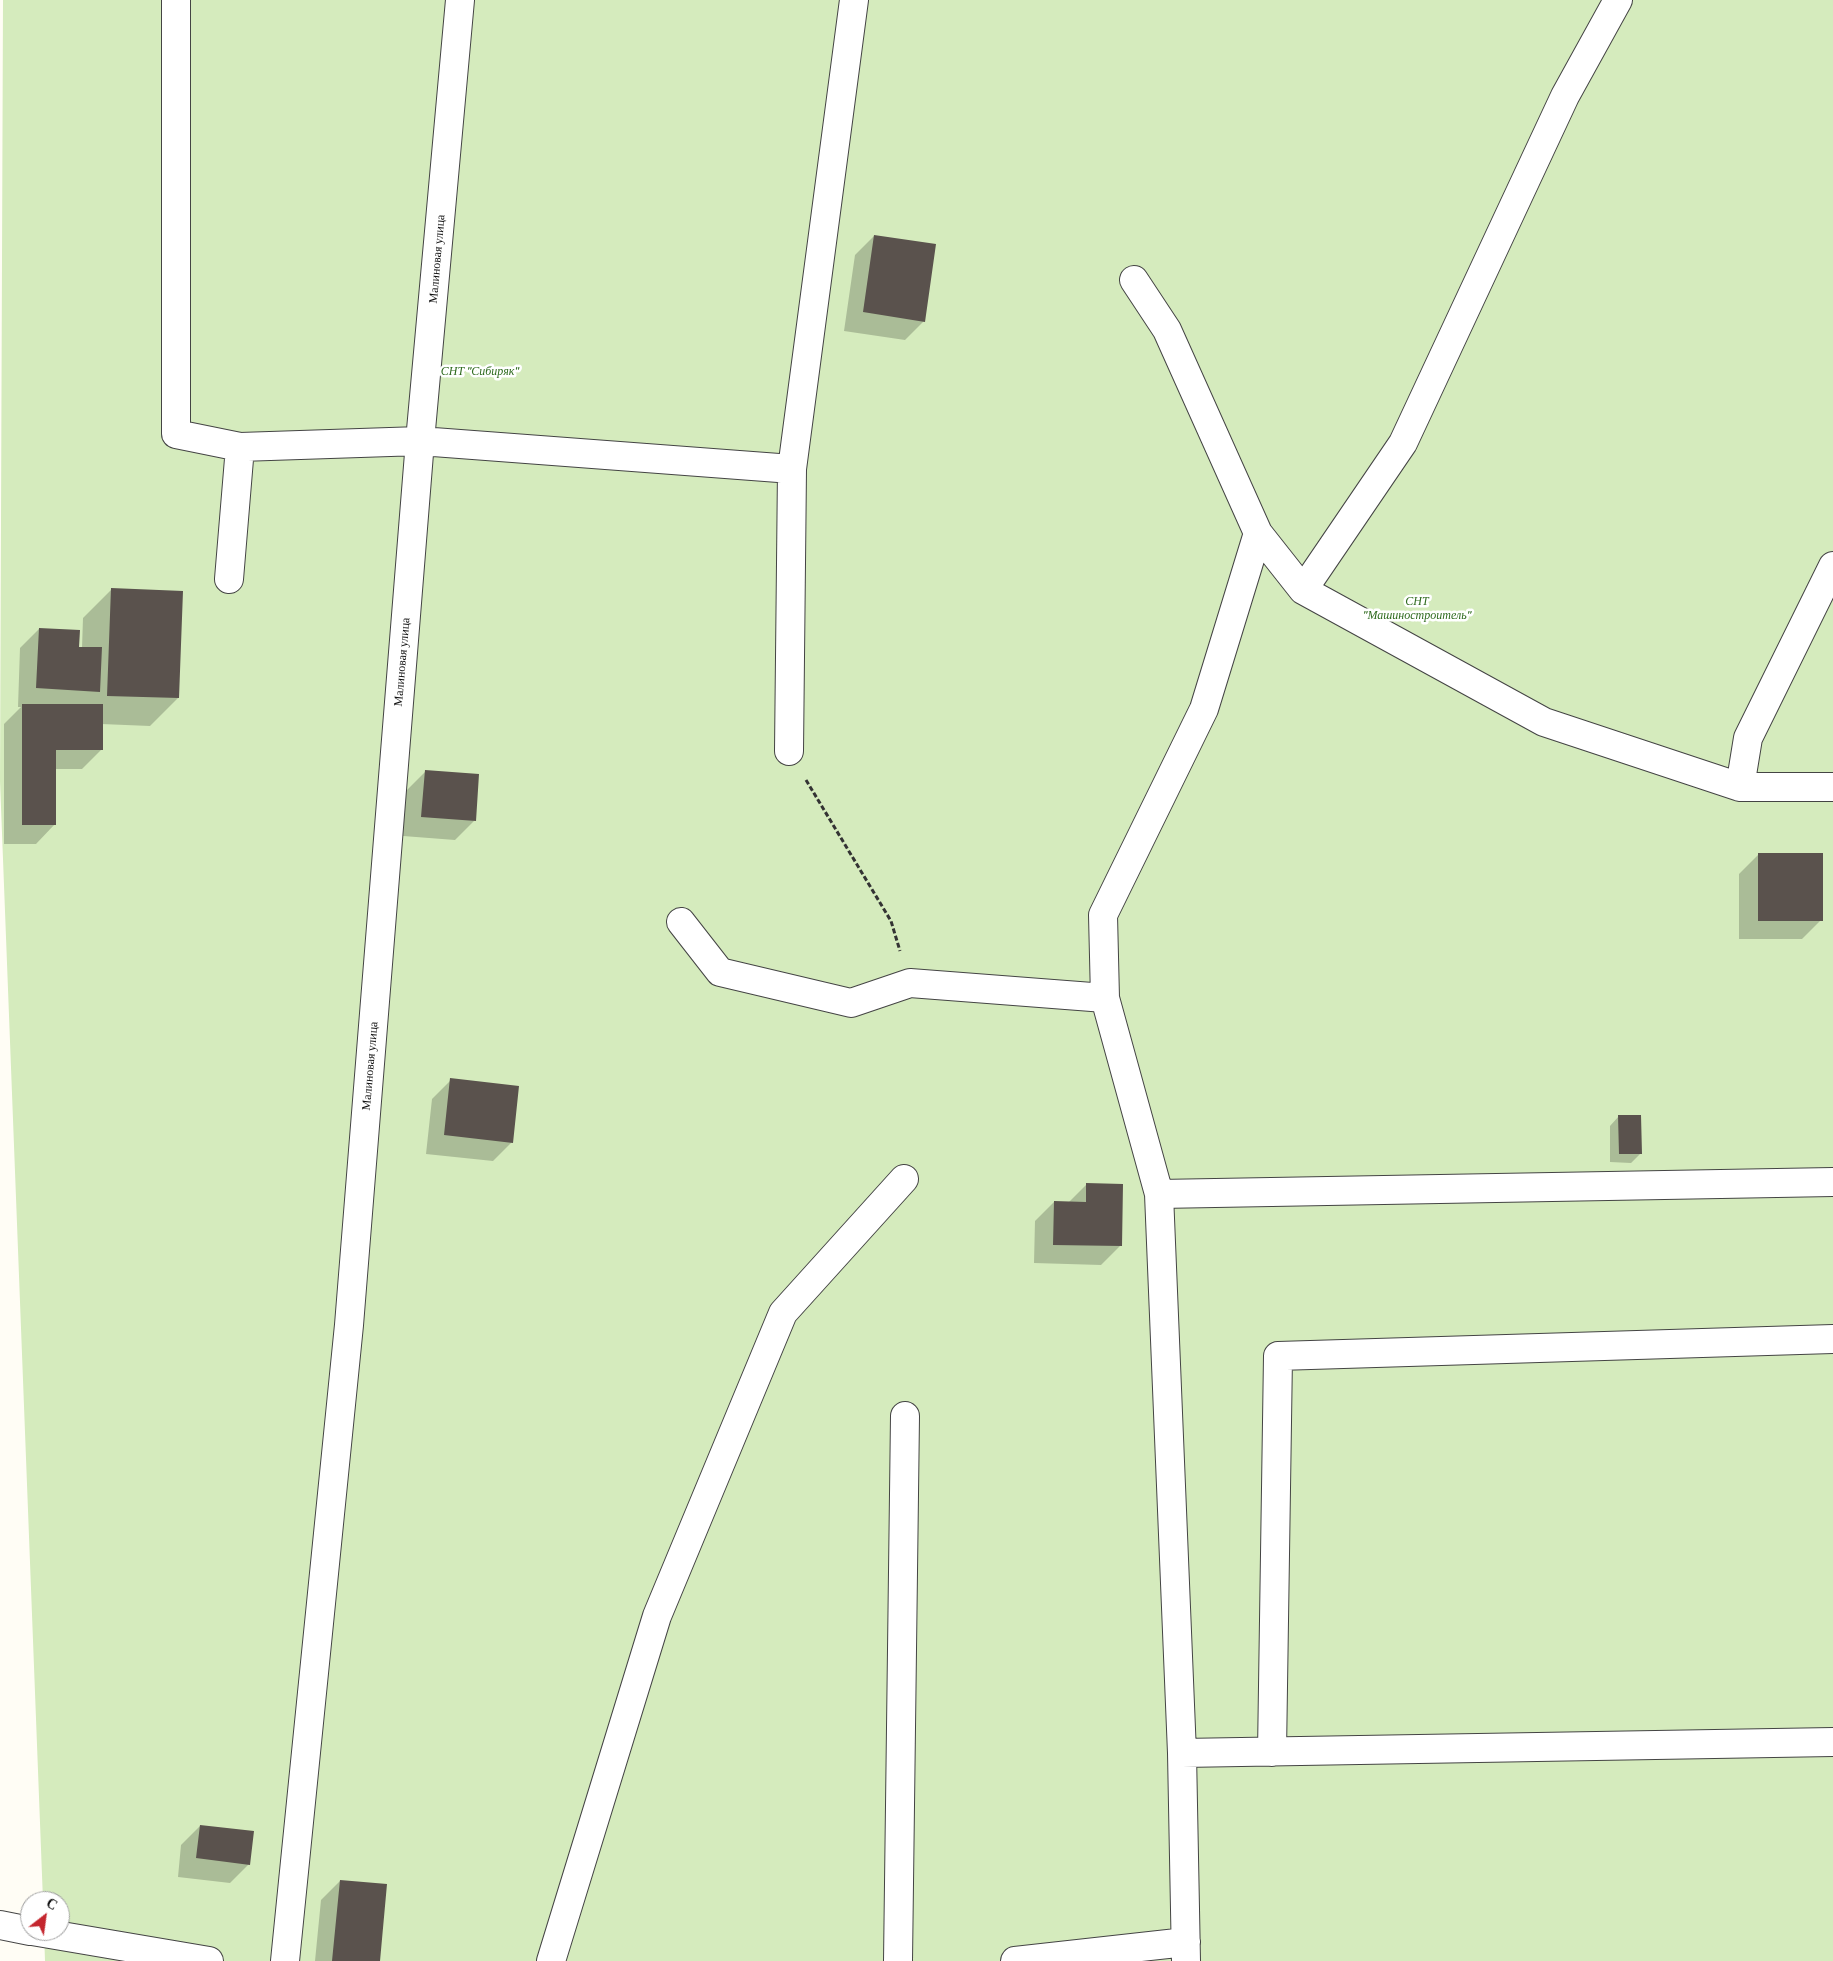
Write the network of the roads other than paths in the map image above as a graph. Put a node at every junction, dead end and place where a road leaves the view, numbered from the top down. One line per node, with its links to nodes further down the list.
1 (176, 0): 7 (street)
2 (460, 0): 6 (street, Малиновая улица)
3 (854, 0): 8 (street)
4 (1618, 0): 12 (street)
5 (1134, 280): 9 (street)
6 (420, 441): 7 (street); 8 (street); 31 (street, Малиновая улица)
7 (240, 447): 11 (street)
8 (792, 469): 13 (street)
9 (1258, 533): 12 (street); 17 (street)
10 (1833, 566): 15 (street)
11 (229, 579)
12 (1303, 590): 15 (street)
13 (788, 751)
14 (1833, 786): 15 (street)
15 (1740, 787)
16 (681, 922): 17 (street)
17 (1105, 998): 20 (street)
18 (904, 1179): 32 (street)
19 (1833, 1182): 20 (street)
20 (1159, 1194): 25 (street)
21 (1833, 1340): 24 (street)
22 (905, 1416): 33 (street)
23 (1833, 1742): 24 (street)
24 (1272, 1752): 25 (street)
25 (1182, 1753): 29 (street)
26 (0, 1925): 27 (street)
27 (20, 1929)
28 (70, 1938): 30 (street)
29 (1186, 1951): 34 (street)
30 (209, 1961)
31 (284, 1961)
32 (551, 1961)
33 (898, 1961)
34 (1015, 1961)

